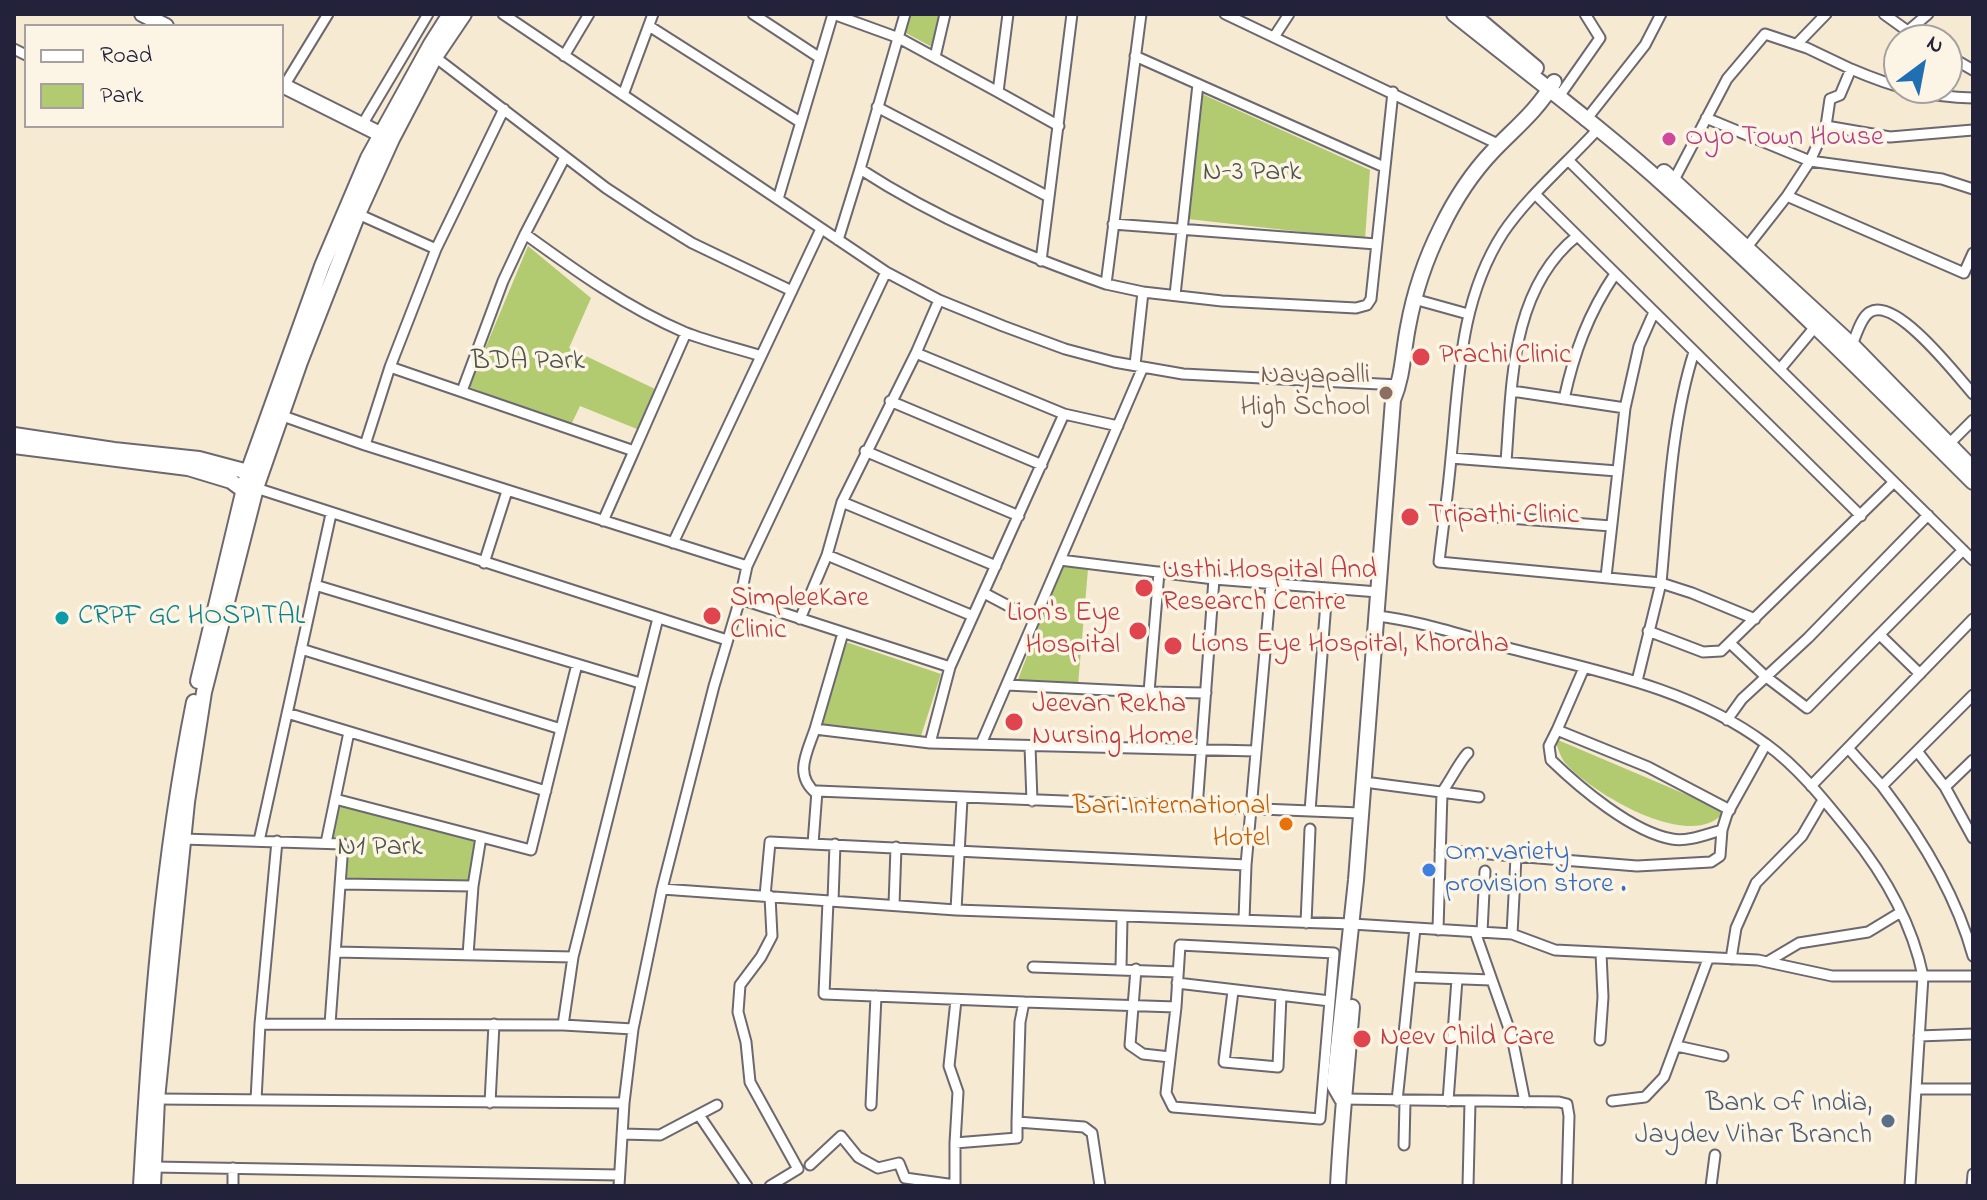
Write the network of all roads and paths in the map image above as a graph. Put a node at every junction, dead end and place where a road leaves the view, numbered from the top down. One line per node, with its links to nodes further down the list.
1 (142, 14): 22 (street)
2 (328, 14): 33 (street)
3 (428, 14): 46 (street)
4 (450, 14): 50 (street)
5 (464, 14): 29 (street)
6 (503, 14): 27 (street)
7 (589, 14): 27 (street)
8 (653, 14): 23 (street)
9 (753, 14): 31 (street)
10 (905, 14): 25 (street)
11 (945, 14): 30 (street)
12 (1008, 14): 37 (street)
13 (1141, 14): 28 (street)
14 (1225, 14): 24 (street)
15 (1289, 14): 24 (street)
16 (1454, 14): 36 (street)
17 (1472, 14): 36 (street)
18 (1585, 14): 36 (street)
19 (1661, 14): 43 (street)
20 (1826, 14): 26 (street)
21 (1071, 15): 47 (street)
22 (162, 24)
23 (649, 26): 39 (street); 44 (street)
24 (1274, 37): 38 (street)
25 (899, 38): 30 (street); 31 (street); 41 (street)
26 (1797, 44): 32 (street); 45 (street)
27 (564, 56): 39 (street)
28 (1135, 56): 34 (street); 64 (street)
29 (435, 57): 42 (street); 63 (street)
30 (935, 57): 37 (street)
31 (820, 58): 44 (street)
32 (1851, 69): 40 (street); 48 (street)
33 (284, 84)
34 (1198, 84): 55 (street); 66 (street)
35 (284, 86): 46 (street)
36 (1556, 91): 43 (street); 51 (street)
37 (998, 92): 47 (street)
38 (1393, 92): 51 (street); 55 (street)
39 (623, 95): 62 (street)
40 (1973, 98)
41 (877, 107): 56 (street); 61 (street)
42 (504, 109): 52 (street); 72 (street)
43 (1592, 121): 53 (street); 57 (street); 75 (street)
44 (800, 122): 62 (street)
45 (1704, 124): 54 (street); 57 (street)
46 (362, 125): 50 (street)
47 (1059, 126): 61 (street)
48 (1826, 126): 49 (street); 54 (street)
49 (1973, 130)
50 (380, 134): 98 (street)
51 (1500, 145): 82 (street)
52 (565, 157): 67 (street); 79 (street)
53 (1569, 161): 59 (street); 94 (street)
54 (1809, 163): 58 (street); 60 (street)
55 (1384, 167): 70 (street)
56 (860, 169): 69 (street); 74 (street)
57 (1674, 180): 71 (street)
58 (1973, 189)
59 (1536, 195): 68 (street); 85 (street)
60 (1787, 196): 71 (street); 73 (street)
61 (1049, 197): 74 (street)
62 (778, 199): 65 (street)
63 (358, 214): 72 (street); 98 (street)
64 (1113, 224): 66 (street); 78 (street)
65 (821, 229): 69 (street); 79 (street)
66 (1180, 230): 70 (street); 81 (street)
67 (525, 234): 87 (street); 96 (street)
68 (1577, 236): 77 (street); 97 (street)
69 (838, 240): 76 (street)
70 (1376, 244): 81 (street)
71 (1747, 247): 75 (street)
72 (436, 249): 93 (street)
73 (1973, 253)
74 (1041, 261): 78 (street)
75 (1763, 268): 86 (street); 88 (street)
76 (886, 272): 83 (street); 138 (street)
77 (1615, 274): 84 (street); 100 (street)
78 (1106, 284): 80 (street)
79 (792, 291): 91 (street)
80 (1143, 292): 81 (street); 92 (street)
81 (1175, 295)
82 (1414, 299): 85 (street); 95 (street)
83 (939, 300): 90 (street); 92 (street)
84 (1654, 312): 89 (street); 102 (street)
85 (1468, 314): 113 (street)
86 (1815, 327): 94 (street); 120 (street)
87 (686, 333): 91 (street); 111 (street)
88 (1852, 345): 99 (street); 108 (street)
89 (1694, 352): 128 (street); 143 (street)
90 (916, 353): 101 (street); 103 (street)
91 (761, 356): 132 (street)
92 (1139, 366): 95 (street); 106 (street)
93 (390, 367): 96 (street); 109 (street)
94 (1780, 369): 119 (street)
95 (1399, 385): 147 (street); 151 (street)
96 (462, 391): 111 (street)
97 (1512, 391): 100 (street); 114 (street)
98 (281, 394): 104 (street); 118 (street)
99 (1973, 394)
100 (1564, 399): 102 (street)
101 (890, 401): 112 (street); 115 (street)
102 (1625, 408): 117 (street)
103 (1064, 414): 106 (street); 115 (street)
104 (280, 415): 109 (street); 121 (street)
105 (1973, 420): 108 (street)
106 (1118, 426): 135 (street)
107 (14, 435): 118 (street)
108 (1949, 444): 116 (street)
109 (365, 445): 122 (street)
110 (14, 446): 121 (street)
111 (634, 451): 129 (street)
112 (865, 451): 123 (street); 127 (street)
113 (1451, 458): 114 (street); 124 (street)
114 (1506, 462): 117 (street)
115 (1042, 465): 127 (street)
116 (1973, 469)
117 (1617, 471): 130 (street)
118 (248, 472): 121 (street)
119 (1894, 482): 126 (street); 128 (street)
120 (1973, 482)
121 (249, 489): 125 (street); 131 (street)
122 (507, 491): 129 (street); 137 (street)
123 (842, 502): 134 (street); 139 (street)
124 (1445, 513): 130 (street); 141 (street)
125 (331, 514): 137 (street); 145 (street)
126 (1928, 515): 133 (street); 167 (street)
127 (1019, 516): 139 (street)
128 (1861, 516): 154 (street)
129 (603, 521): 132 (street)
130 (1611, 526): 141 (street)
131 (237, 537): 211 (street); 275 (street)
132 (673, 543): 138 (street)
133 (1963, 550): 136 (street); 159 (street)
134 (827, 555): 150 (street); 153 (street)
135 (1060, 560): 140 (street); 155 (street)
136 (1973, 560)
137 (484, 563): 152 (street)
138 (747, 566): 149 (street)
139 (996, 566): 148 (street)
140 (1159, 572): 142 (street); 171 (street)
141 (1606, 577): 143 (street)
142 (1214, 579): 144 (street); 172 (street)
143 (1661, 583): 154 (street); 157 (street)
144 (1271, 584): 146 (street); 186 (street)
145 (315, 585): 162 (street); 163 (street)
146 (1327, 589): 147 (street); 205 (street)
147 (1378, 592): 151 (street)
148 (984, 593): 150 (street); 155 (street)
149 (740, 599): 153 (street); 160 (street)
150 (973, 616): 164 (street)
151 (1381, 616): 165 (street); 190 (street); 206 (street)
152 (658, 618): 160 (street); 169 (street)
153 (800, 619): 158 (street)
154 (1755, 619): 161 (street)
155 (1035, 620): 170 (street)
156 (1971, 624): 166 (street)
157 (1648, 631): 161 (street); 168 (street)
158 (843, 633): 164 (street); 177 (street)
159 (1880, 635): 166 (street); 167 (street)
160 (727, 640): 225 (street)
161 (1731, 644): 167 (street)
162 (301, 649): 174 (street); 176 (street)
163 (577, 664): 169 (street); 176 (street)
164 (950, 667): 180 (street)
165 (1584, 668): 168 (street); 178 (street)
166 (1920, 674): 184 (street)
167 (1765, 676): 175 (street)
168 (1637, 681): 175 (street)
169 (640, 683): 243 (street)
170 (1007, 685): 171 (street); 181 (street)
171 (1149, 692): 172 (street)
172 (1206, 693): 185 (street)
173 (1973, 695): 187 (street)
174 (287, 713): 179 (street); 212 (street)
175 (1727, 720): 182 (street)
176 (561, 729): 194 (street)
177 (815, 729): 180 (street); 196 (street)
178 (1557, 730): 204 (street); 208 (street)
179 (349, 732): 194 (street); 198 (street)
180 (930, 743): 181 (street)
181 (981, 744): 183 (street)
182 (1766, 744): 191 (street); 204 (street)
183 (1030, 746): 185 (street); 201 (street)
184 (1848, 748): 191 (street); 192 (street)
185 (1202, 750): 186 (street); 202 (street)
186 (1256, 751): 203 (street)
187 (1917, 751): 192 (street); 193 (street)
188 (1468, 753): 195 (street)
189 (1973, 760): 193 (street)
190 (1372, 783): 195 (street); 234 (street)
191 (1811, 786): 200 (street)
192 (1882, 786): 242 (street)
193 (1945, 787): 209 (street)
194 (546, 791): 210 (street)
195 (1442, 792): 197 (street); 218 (street)
196 (817, 794): 199 (street); 215 (street)
197 (1479, 797)
198 (335, 799): 210 (street); 214 (street)
199 (962, 799): 201 (street); 219 (street)
200 (1823, 800): 230 (street); 245 (street)
201 (1032, 801): 202 (street)
202 (1197, 808): 203 (street)
203 (1251, 809): 205 (street); 221 (street)
204 (1730, 810): 208 (street)
205 (1310, 811): 206 (street)
206 (1360, 813): 234 (street)
207 (1310, 829): 233 (street)
208 (1722, 830): 220 (street)
209 (1972, 834)
210 (481, 837): 224 (street)
211 (182, 839): 212 (street); 275 (street)
212 (259, 841): 213 (street)
213 (277, 841): 214 (street); 266 (street)
214 (326, 843): 223 (street)
215 (813, 844): 216 (street); 226 (street)
216 (835, 844): 217 (street); 227 (street)
217 (896, 847): 219 (street); 228 (street)
218 (1440, 850): 220 (street); 236 (street)
219 (960, 852): 221 (street); 229 (street)
220 (1516, 857): 238 (street)
221 (1246, 865): 232 (street)
222 (1485, 871): 237 (street)
223 (340, 884): 224 (street); 239 (street)
224 (473, 886): 241 (street)
225 (662, 889): 226 (street); 270 (street)
226 (767, 896): 227 (street); 307 (street)
227 (831, 901): 228 (street); 259 (street)
228 (894, 905): 229 (street)
229 (956, 910): 231 (street)
230 (1901, 912): 246 (street); 251 (street)
231 (1122, 918): 232 (street); 248 (street)
232 (1244, 920): 233 (street)
233 (1306, 923): 234 (street)
234 (1356, 925): 235 (street); 265 (street); 281 (street)
235 (1415, 928): 236 (street); 253 (street)
236 (1438, 930): 237 (street)
237 (1478, 932): 238 (street); 255 (street)
238 (1512, 934): 240 (street)
239 (335, 952): 241 (street); 267 (street)
240 (1601, 953): 244 (street); 273 (street)
241 (468, 955): 243 (street)
242 (1973, 956)
243 (573, 957): 269 (street)
244 (1708, 959): 245 (street); 274 (street)
245 (1731, 959): 246 (street)
246 (1767, 962): 251 (street)
247 (1033, 967): 248 (street)
248 (1121, 968): 249 (street)
249 (1136, 969): 250 (street); 263 (street)
250 (1178, 972): 256 (street); 261 (street)
251 (1923, 976): 252 (street); 272 (street)
252 (1973, 976)
253 (1410, 977): 254 (street); 283 (street)
254 (1457, 979): 255 (street); 284 (street)
255 (1491, 980): 287 (street)
256 (1177, 983): 257 (street); 264 (street)
257 (1233, 991): 258 (street); 258 (street)
258 (1281, 995): 261 (street)
259 (876, 996): 260 (street); 291 (street)
260 (956, 1000): 262 (street); 295 (street)
261 (1330, 1001): 265 (street)
262 (1024, 1002): 263 (street); 293 (street)
263 (1133, 1004): 264 (street); 277 (street)
264 (1176, 1007): 277 (street)
265 (1336, 1015): 277 (street); 281 (street)
266 (260, 1024): 267 (street); 282 (street)
267 (330, 1024): 268 (street)
268 (494, 1024): 269 (street); 288 (street)
269 (563, 1025): 270 (street)
270 (633, 1029): 289 (street)
271 (1973, 1034): 272 (street)
272 (1919, 1036): 278 (street)
273 (1600, 1040)
274 (1677, 1046): 276 (street); 285 (street)
275 (156, 1047): 280 (street); 303 (street)
276 (1723, 1056)
277 (1170, 1057)
278 (1916, 1089): 279 (street); 314 (street)
279 (1973, 1089)
280 (157, 1099): 282 (street); 299 (street)
281 (1342, 1099): 283 (street); 310 (street)
282 (256, 1100): 288 (street)
283 (1401, 1101): 284 (street); 296 (street)
284 (1448, 1101): 286 (street)
285 (1612, 1101)
286 (1470, 1102): 287 (street); 311 (street)
287 (1525, 1102): 312 (street)
288 (490, 1103): 289 (street)
289 (624, 1103): 294 (street)
290 (717, 1105): 292 (street)
291 (871, 1105)
292 (699, 1115): 294 (street); 306 (street)
293 (1017, 1122): 295 (street); 309 (street)
294 (622, 1134): 302 (street)
295 (955, 1143): 308 (street)
296 (1404, 1145)
297 (1715, 1155): 313 (street)
298 (810, 1165): 308 (street)
299 (153, 1167): 300 (street); 304 (street)
300 (233, 1168): 302 (street); 305 (street)
301 (1973, 1174): 315 (street)
302 (619, 1181)
303 (141, 1186)
304 (153, 1186)
305 (233, 1186)
306 (747, 1186)
307 (770, 1186)
308 (955, 1186)
309 (1100, 1186)
310 (1338, 1186)
311 (1468, 1186)
312 (1567, 1186)
313 (1711, 1186)
314 (1910, 1186)
315 (1972, 1186)

